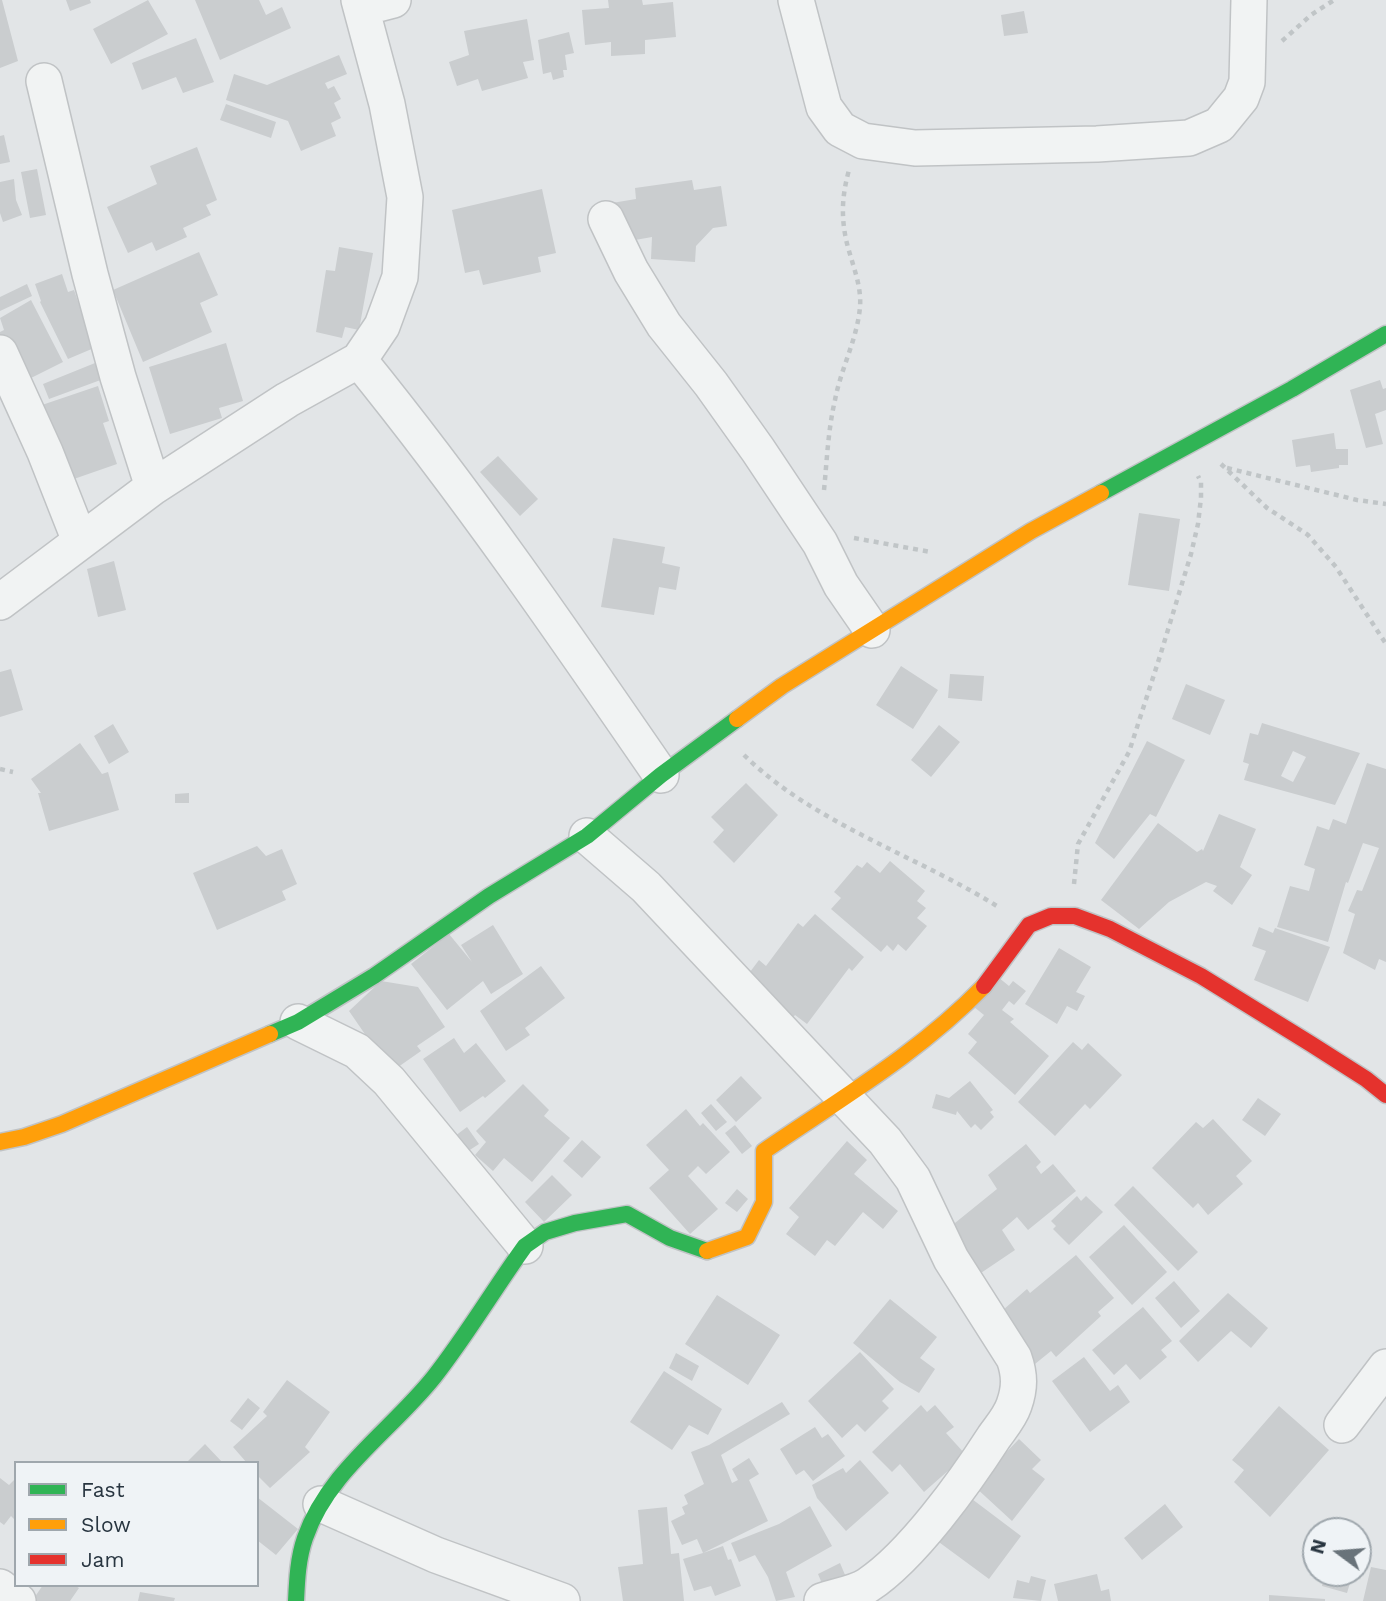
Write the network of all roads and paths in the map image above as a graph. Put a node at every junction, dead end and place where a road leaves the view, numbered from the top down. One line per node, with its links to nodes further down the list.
1 (796, 0): 7 (street)
2 (1249, 0): 6 (street)
3 (1334, 0): 6 (path)
4 (371, 3): 11 (street)
5 (44, 81): 15 (street)
6 (1247, 82): 7 (street)
7 (863, 141): 16 (path)
8 (606, 219): 18 (street)
9 (1386, 334): 12 (street)
10 (0, 354): 19 (street)
11 (359, 360): 15 (street); 27 (street)
12 (1200, 439): 13 (street); 14 (path)
13 (1179, 450): 22 (street); 29 (path)
14 (1224, 467): 17 (path); 23 (path)
15 (153, 487): 19 (street)
16 (824, 493)
17 (1386, 503)
18 (809, 527): 20 (path); 22 (street)
19 (80, 541): 21 (street)
20 (942, 553)
21 (0, 602)
22 (872, 630): 24 (street)
23 (1386, 644)
24 (724, 730): 27 (street); 30 (path)
25 (0, 769): 26 (path)
26 (13, 772)
27 (661, 775): 28 (street)
28 (587, 836): 31 (street); 33 (street)
29 (1052, 915): 30 (street); 32 (street)
30 (1029, 925): 33 (street)
31 (298, 1022): 34 (street); 35 (street)
32 (1386, 1095)
33 (843, 1097): 35 (street); 43 (street)
34 (0, 1142)
35 (525, 1246): 38 (street)
36 (1386, 1367): 37 (street)
37 (1342, 1425)
38 (321, 1504): 41 (street); 42 (street)
39 (0, 1587): 40 (street)
40 (18, 1601)
41 (296, 1601)
42 (562, 1601)
43 (822, 1601)

